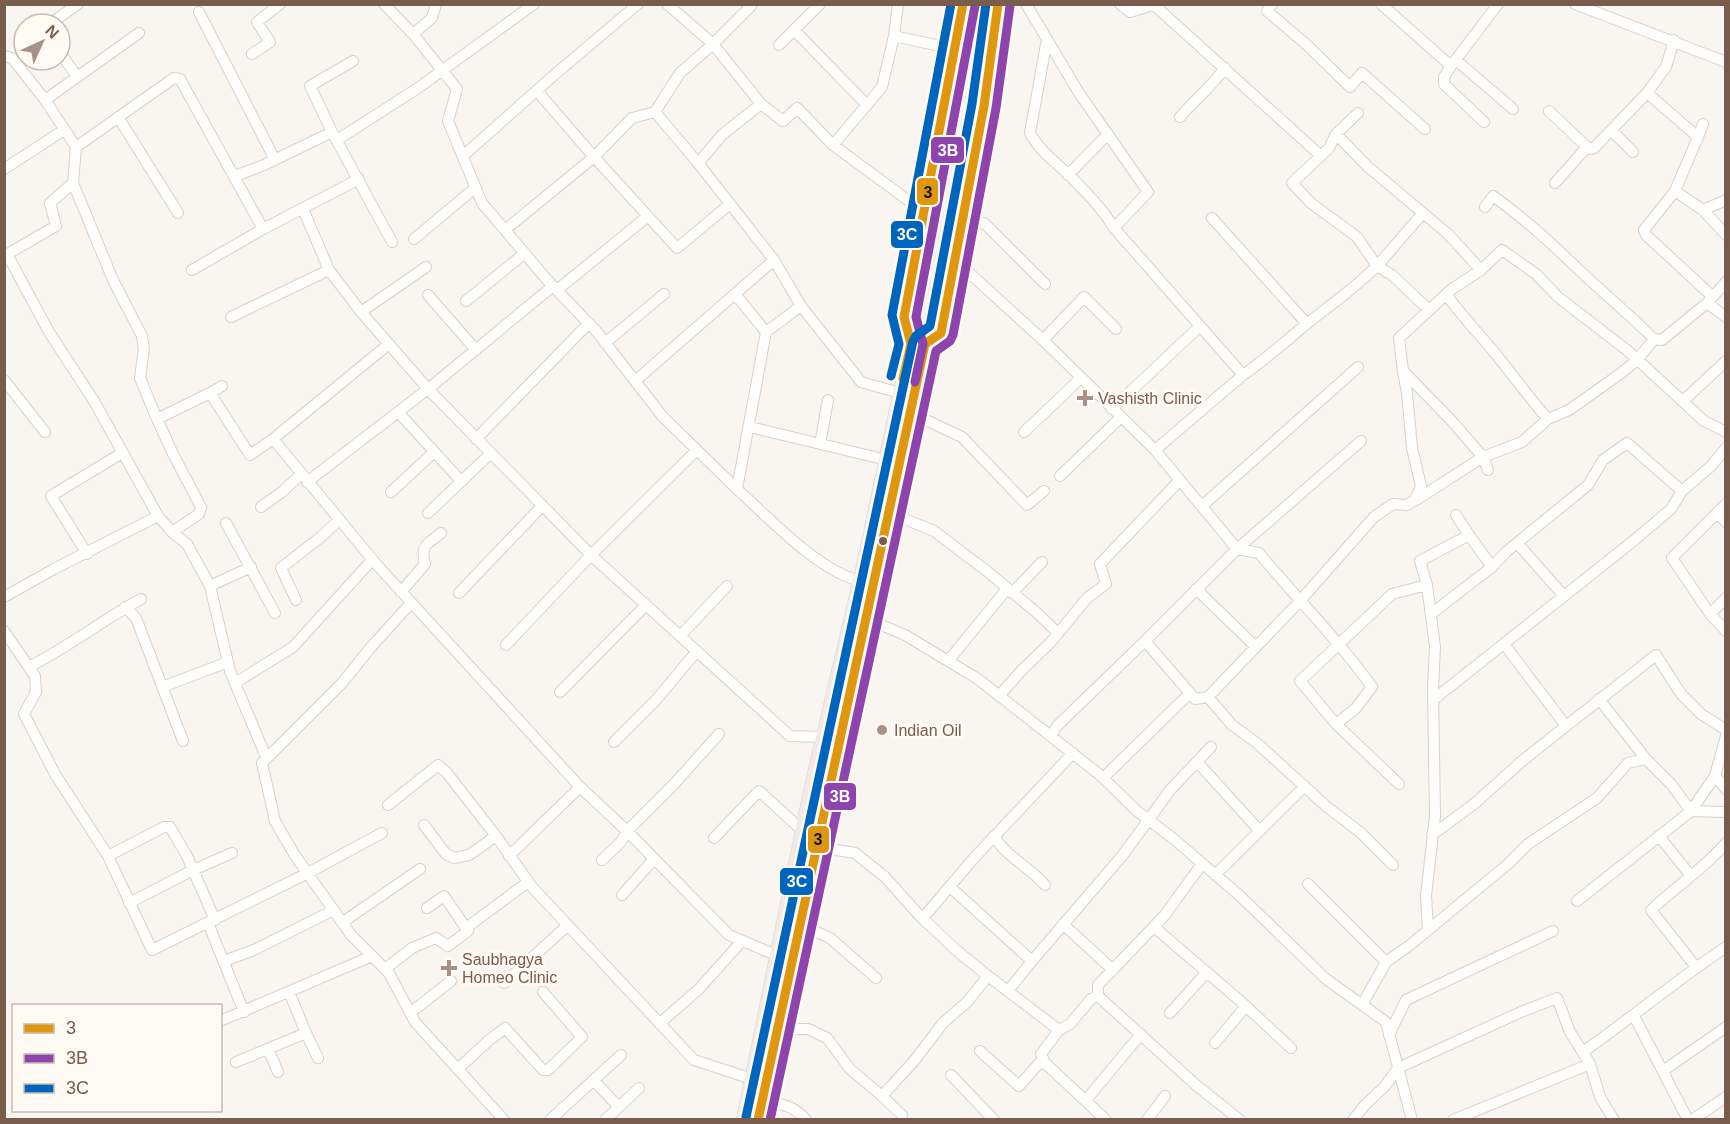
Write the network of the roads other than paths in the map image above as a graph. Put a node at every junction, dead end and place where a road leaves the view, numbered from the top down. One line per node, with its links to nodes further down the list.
1 (280, 4): 32 (street)
2 (384, 4): 25 (street)
3 (436, 4): 25 (street)
4 (638, 4): 41 (street)
5 (667, 4): 29 (street)
6 (750, 4): 29 (street)
7 (820, 4): 23 (street)
8 (898, 4): 26 (street)
9 (963, 4): 31 (highway)
10 (974, 4): 116 (main road)
11 (988, 4): 116 (main road)
12 (998, 4): 88 (highway)
13 (1120, 4): 19 (street)
14 (1256, 4): 21 (street)
15 (1381, 4): 36 (street)
16 (1498, 4): 36 (street)
17 (1575, 4): 28 (street)
18 (534, 5): 39 (street)
19 (1153, 5): 37 (street)
20 (1032, 7): 27 (street)
21 (1269, 8): 54 (street)
22 (199, 12): 68 (street)
23 (794, 30): 30 (street); 45 (street)
24 (139, 33): 40 (street)
25 (413, 34): 39 (street)
26 (894, 36): 31 (street); 45 (street)
27 (1047, 39): 57 (street); 71 (street)
28 (1674, 40): 35 (street); 42 (street)
29 (713, 44): 44 (street); 48 (street)
30 (779, 45)
31 (954, 53): 83 (highway)
32 (252, 54)
33 (4, 56): 43 (street)
34 (353, 61): 59 (street)
35 (1725, 62)
36 (1454, 63): 46 (street); 52 (street)
37 (1225, 68): 51 (street); 66 (street)
38 (72, 70): 40 (street)
39 (442, 71): 59 (street); 65 (street)
40 (76, 75): 43 (street)
41 (537, 91): 65 (street); 67 (street)
42 (1647, 93): 56 (street); 60 (street)
43 (45, 100): 55 (street)
44 (761, 104): 61 (street); 69 (street)
45 (867, 105): 61 (street)
46 (1513, 109)
47 (1549, 111): 63 (street)
48 (655, 112): 67 (street); 69 (street)
49 (1358, 113): 58 (street)
50 (118, 117): 62 (street); 72 (street); 84 (street)
51 (1180, 117)
52 (1484, 122)
53 (1703, 124): 60 (street)
54 (1425, 129)
55 (64, 130): 62 (street); 70 (street)
56 (1612, 131): 63 (street); 64 (street)
57 (1108, 134): 71 (street); 89 (street)
58 (1336, 134): 66 (street); 85 (street)
59 (334, 136): 68 (street); 73 (street)
60 (1698, 137): 77 (street)
61 (833, 145): 83 (street)
62 (75, 147): 74 (street)
63 (1587, 147): 75 (street)
64 (1633, 152)
65 (463, 156): 76 (street)
66 (1321, 156): 99 (street)
67 (594, 157): 86 (street); 91 (street)
68 (275, 160): 72 (street)
69 (698, 163): 79 (street)
70 (4, 169)
71 (1068, 175): 89 (street)
72 (234, 176): 90 (street)
73 (359, 179): 81 (street); 94 (street)
74 (74, 183): 96 (street); 148 (street)
75 (1555, 183)
76 (476, 188): 91 (street); 93 (street)
77 (1675, 191): 82 (street); 111 (street)
78 (1725, 200): 82 (street)
79 (730, 204): 86 (street); 97 (street)
80 (1485, 207): 124 (street)
81 (303, 209): 90 (street); 102 (street)
82 (1703, 210): 92 (street)
83 (924, 212): 126 (highway)
84 (178, 213)
85 (1423, 213): 99 (street); 103 (street)
86 (648, 216): 106 (street)
87 (1212, 218): 120 (street)
88 (961, 225): 98 (highway); 105 (street)
89 (1114, 228): 121 (street)
90 (264, 229): 101 (street)
91 (506, 230): 95 (street)
92 (1725, 235)
93 (414, 239)
94 (392, 242)
95 (525, 253): 106 (street); 112 (street)
96 (6, 255): 161 (street)
97 (774, 260): 108 (street); 113 (street)
98 (955, 260): 125 (street); 126 (highway)
99 (1377, 266): 114 (street); 120 (street)
100 (426, 267): 115 (street)
101 (192, 270)
102 (329, 270): 115 (street); 117 (street)
103 (1481, 270): 109 (street); 130 (street)
104 (1725, 282): 111 (street)
105 (1045, 284)
106 (555, 288): 119 (street); 129 (street)
107 (664, 294): 127 (street)
108 (735, 294): 123 (street); 137 (street)
109 (1446, 294): 114 (street); 149 (street)
110 (428, 295): 129 (street)
111 (1709, 299): 118 (street); 124 (street)
112 (466, 301)
113 (801, 306): 123 (street); 141 (street)
114 (1430, 310): 133 (street)
115 (361, 312): 128 (street)
116 (924, 313): 126 (main road)
117 (231, 317)
118 (1725, 317)
119 (589, 323): 127 (street); 155 (street)
120 (1307, 324): 134 (street)
121 (1200, 326): 134 (street); 144 (street)
122 (1116, 329): 125 (street)
123 (766, 332): 150 (street)
124 (1654, 339): 130 (street)
125 (1043, 340): 135 (street)
126 (918, 342): 141 (highway); 146 (highway)
127 (605, 343): 137 (street)
128 (389, 344): 139 (street); 154 (street)
129 (476, 350): 139 (street)
130 (1637, 360): 143 (street); 149 (street)
131 (1725, 361): 143 (street)
132 (1358, 367): 178 (street)
133 (1403, 371): 164 (street); 175 (street)
134 (1243, 375): 159 (street)
135 (1081, 378): 144 (street); 152 (street)
136 (4, 380): 151 (street)
137 (635, 381): 160 (street)
138 (222, 386): 140 (street)
139 (428, 389): 145 (street); 155 (street)
140 (210, 393): 148 (street); 154 (street)
141 (900, 393): 165 (highway)
142 (828, 400): 157 (street)
143 (1683, 401): 153 (street)
144 (1112, 409): 147 (street)
145 (398, 412): 162 (street); 168 (street)
146 (911, 413): 172 (street); 184 (highway)
147 (1121, 417): 159 (street); 167 (street)
148 (157, 419): 188 (street)
149 (1548, 419): 164 (street)
150 (750, 427): 157 (street); 171 (street)
151 (45, 432)
152 (1024, 432)
153 (1725, 432)
154 (273, 439): 168 (street)
155 (476, 439): 163 (street)
156 (1361, 441): 192 (street)
157 (820, 444): 165 (street)
158 (1725, 448): 173 (street)
159 (1155, 450): 169 (street)
160 (696, 451): 171 (street); 194 (street)
161 (122, 453): 183 (street); 193 (street)
162 (434, 453): 170 (street); 174 (street)
163 (490, 454): 170 (street); 177 (street)
164 (1483, 457): 166 (street); 175 (street)
165 (887, 460): 199 (highway)
166 (1488, 470)
167 (1060, 476)
168 (304, 478): 179 (street); 185 (street)
169 (1180, 480): 178 (street); 222 (street)
170 (460, 481): 180 (street)
171 (737, 489): 199 (street)
172 (1044, 491)
173 (1682, 491): 191 (street); 207 (street)
174 (391, 492)
175 (1415, 500): 212 (street)
176 (1725, 504): 181 (street)
177 (542, 506): 194 (street); 206 (street)
178 (1202, 506): 192 (street)
179 (261, 507)
180 (428, 513)
181 (1717, 513): 186 (street); 218 (street)
182 (1456, 515): 190 (street)
183 (158, 516): 188 (street); 193 (street)
184 (888, 519): 204 (street); 219 (highway)
185 (339, 520): 195 (street); 211 (street)
186 (1725, 522)
187 (226, 523): 197 (street)
188 (171, 532): 201 (street)
189 (441, 533): 205 (street)
190 (1469, 535): 198 (street); 200 (street)
191 (1517, 543): 198 (street); 207 (street)
192 (1237, 549): 203 (street); 212 (street)
193 (87, 554): 208 (street)
194 (591, 555): 214 (street); 227 (street)
195 (372, 560): 205 (street); 233 (street)
196 (1042, 562): 204 (street)
197 (251, 567): 201 (street); 216 (street)
198 (1492, 567): 217 (street)
199 (861, 581): 247 (highway)
200 (1427, 585): 217 (street); 225 (street)
201 (210, 586): 231 (street)
202 (727, 586): 223 (street)
203 (1196, 589): 224 (street); 228 (street)
204 (1010, 591): 222 (street); 230 (street)
205 (401, 592): 213 (street)
206 (459, 593)
207 (1564, 596): 226 (street)
208 (4, 597)
209 (141, 598): 215 (street)
210 (1725, 598): 218 (street)
211 (296, 600)
212 (1300, 601): 225 (street); 228 (street)
213 (411, 603): 252 (street); 259 (street)
214 (646, 604): 223 (street); 235 (street)
215 (125, 607): 232 (street); 234 (street)
216 (275, 613)
217 (1431, 614): 240 (street)
218 (1710, 614): 221 (street)
219 (867, 620): 230 (street); 276 (highway)
220 (4, 631): 232 (street)
221 (1725, 631)
222 (1058, 633): 237 (street)
223 (680, 636): 229 (street)
224 (1145, 641): 236 (street); 245 (street)
225 (1338, 643): 241 (street); 241 (street)
226 (1504, 644): 240 (street); 242 (street)
227 (506, 645)
228 (1256, 647): 238 (street)
229 (697, 651): 247 (street); 249 (street)
230 (948, 661): 237 (street)
231 (228, 662): 233 (street); 234 (street)
232 (29, 667): 278 (street)
233 (235, 683): 252 (street)
234 (162, 687): 248 (street)
235 (560, 692)
236 (1190, 693): 238 (street); 256 (street)
237 (999, 696): 245 (street)
238 (1208, 697): 258 (street)
239 (1599, 699): 242 (street); 243 (street); 253 (street)
240 (1433, 700): 270 (street)
241 (1336, 724): 257 (street)
242 (1566, 726): 270 (street)
243 (1725, 730)
244 (719, 734): 267 (street)
245 (1051, 736): 251 (street)
246 (1725, 736): 255 (street)
247 (824, 737): 268 (highway)
248 (183, 741)
249 (614, 742)
250 (1211, 747): 254 (street)
251 (1073, 753): 256 (street); 272 (street)
252 (266, 757): 286 (street)
253 (1646, 759): 262 (street); 306 (street)
254 (1198, 763): 264 (street); 266 (street)
255 (1715, 776): 260 (street); 262 (street)
256 (1103, 778): 264 (street)
257 (1399, 784)
258 (1305, 786): 266 (street); 283 (street)
259 (580, 787): 267 (street); 279 (street)
260 (1725, 789)
261 (388, 806): 271 (street)
262 (1691, 811): 263 (street); 273 (street)
263 (1725, 812)
264 (1148, 819): 282 (street); 302 (street)
265 (424, 825): 271 (street)
266 (1259, 830): 287 (street)
267 (627, 831): 280 (street); 281 (street)
268 (803, 831): 274 (street); 311 (highway)
269 (382, 833): 286 (street)
270 (1432, 835): 306 (street)
271 (496, 836): 279 (street)
272 (994, 836): 291 (street); 292 (street)
273 (1659, 836): 288 (street); 294 (street)
274 (714, 838)
275 (1725, 843): 288 (street)
276 (818, 847): 298 (street); 303 (highway)
277 (232, 853): 284 (street)
278 (108, 856): 284 (street); 295 (street)
279 (509, 856): 289 (street)
280 (654, 859): 293 (street); 308 (street)
281 (602, 860)
282 (1202, 864): 287 (street); 304 (street)
283 (1393, 865)
284 (193, 870): 295 (street); 299 (street)
285 (420, 870): 300 (street)
286 (308, 873): 297 (street); 299 (street)
287 (1215, 874): 327 (street)
288 (1691, 876): 315 (street)
289 (528, 882): 301 (street); 305 (street)
290 (1308, 884): 314 (street)
291 (1045, 885)
292 (950, 886): 298 (street); 313 (street)
293 (622, 895)
294 (1577, 901)
295 (129, 903): 299 (street)
296 (427, 908): 305 (street)
297 (334, 910): 300 (street); 312 (street)
298 (923, 918): 319 (street)
299 (212, 922): 312 (street)
300 (343, 922): 310 (street)
301 (568, 924): 322 (street); 334 (street)
302 (1062, 924): 313 (street); 317 (street)
303 (801, 925): 320 (street); 336 (highway)
304 (1154, 927): 317 (street); 318 (street)
305 (466, 928): 316 (street)
306 (1428, 930): 314 (street)
307 (1553, 931): 340 (street)
308 (742, 941): 311 (street); 334 (street)
309 (1725, 947): 315 (street)
310 (372, 956): 316 (street); 324 (street)
311 (778, 956): 356 (highway)
312 (224, 961): 329 (street)
313 (1032, 961): 323 (street)
314 (1386, 962): 327 (street)
315 (1696, 967): 332 (street)
316 (385, 969): 330 (street)
317 (1113, 970): 326 (street)
318 (1207, 972): 328 (street); 331 (street)
319 (988, 976): 323 (street); 359 (street)
320 (876, 978)
321 (451, 981): 330 (street)
322 (504, 983)
323 (1008, 991): 337 (street)
324 (289, 992): 329 (street); 338 (street)
325 (543, 992): 352 (street)
326 (1098, 996): 337 (street); 339 (street)
327 (1362, 1005): 340 (street)
328 (1246, 1006): 341 (street); 342 (street)
329 (243, 1012): 333 (street)
330 (410, 1013): 352 (street)
331 (1170, 1013)
332 (1634, 1016): 345 (street); 353 (street)
333 (222, 1020)
334 (660, 1023): 356 (street)
335 (1725, 1027): 353 (street)
336 (778, 1029): 359 (street); 362 (highway)
337 (1059, 1030): 348 (street)
338 (306, 1033): 343 (street); 347 (street)
339 (1141, 1034): 363 (street); 375 (street)
340 (1389, 1035): 351 (street)
341 (1215, 1043)
342 (1292, 1048)
343 (268, 1049): 349 (street); 354 (street)
344 (980, 1051): 348 (street)
345 (1583, 1052): 350 (street); 351 (street)
346 (621, 1055): 357 (street)
347 (318, 1058)
348 (1043, 1059): 363 (street)
349 (236, 1062)
350 (1590, 1064): 378 (street); 379 (street)
351 (1398, 1068): 376 (street); 377 (street)
352 (458, 1069): 366 (street)
353 (1663, 1071): 380 (street)
354 (278, 1072)
355 (951, 1075): 372 (street)
356 (752, 1079): 369 (highway)
357 (593, 1080): 364 (street); 367 (street)
358 (639, 1088): 364 (street)
359 (882, 1096): 365 (street)
360 (1166, 1096): 374 (street)
361 (1725, 1097): 380 (street)
362 (763, 1100): 370 (highway); 371 (street)
363 (1086, 1100): 373 (street)
364 (619, 1107): 368 (street)
365 (902, 1115)
366 (504, 1119)
367 (550, 1119)
368 (605, 1119)
369 (744, 1119)
370 (759, 1119)
371 (806, 1119)
372 (994, 1119)
373 (1106, 1119)
374 (1147, 1119)
375 (1240, 1119)
376 (1353, 1119)
377 (1412, 1119)
378 (1453, 1119)
379 (1614, 1119)
380 (1690, 1119)

